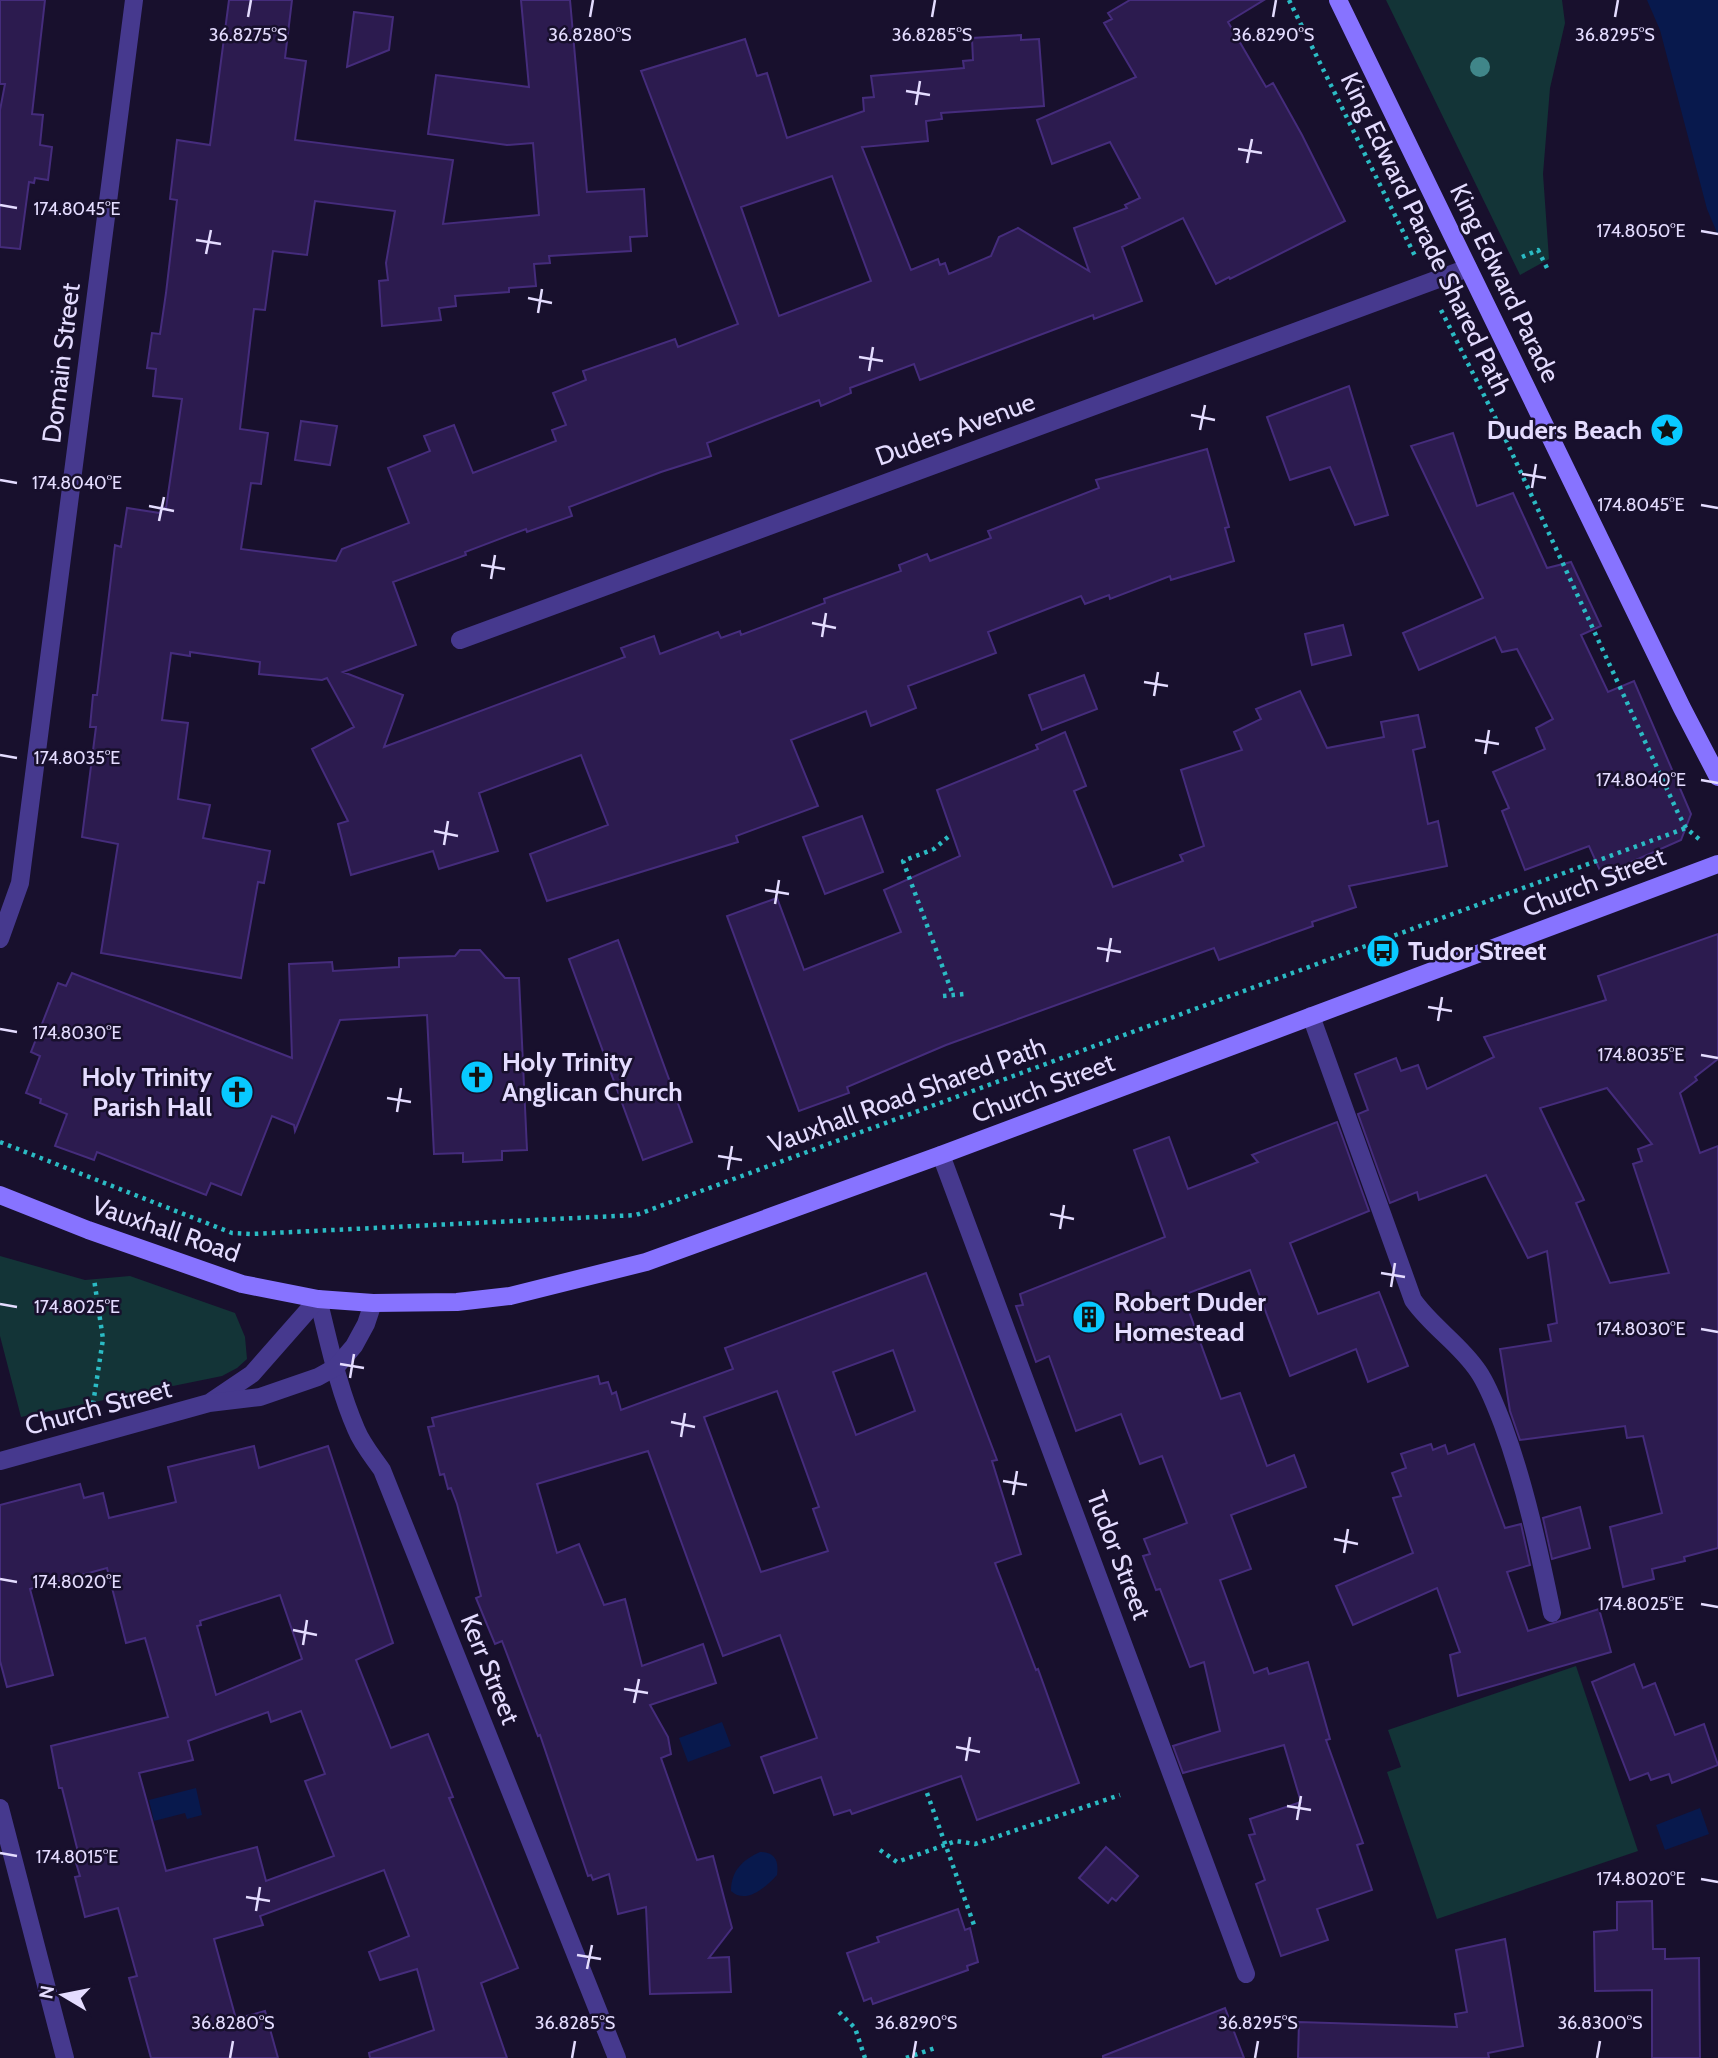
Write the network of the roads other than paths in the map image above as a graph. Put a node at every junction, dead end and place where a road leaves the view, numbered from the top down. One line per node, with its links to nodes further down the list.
1 (134, 0): 7 (street, Domain Street)
2 (1338, 0): 3 (street, King Edward Parade)
3 (1468, 268): 4 (street, Duders Avenue); 5 (street, King Edward Parade)
4 (460, 640)
5 (1718, 777)
6 (1718, 864): 8 (street, Church Street)
7 (0, 939)
8 (1311, 1016): 9 (street, Church Street); 16 (street)
9 (941, 1155): 12 (street, Church Street); 18 (street, Tudor Street)
10 (0, 1195): 11 (street, Vauxhall Road)
11 (318, 1299): 12 (street, Church Street); 13 (street, Kerr Street); 14 (street, Church Street)
12 (373, 1303): 13 (street, Church Street)
13 (335, 1367): 14 (street, Church Street); 20 (street, Kerr Street)
14 (209, 1403): 15 (street, Church Street)
15 (0, 1461)
16 (1552, 1613)
17 (0, 1808): 19 (street)
18 (1246, 1974)
19 (65, 2058)
20 (617, 2058)

